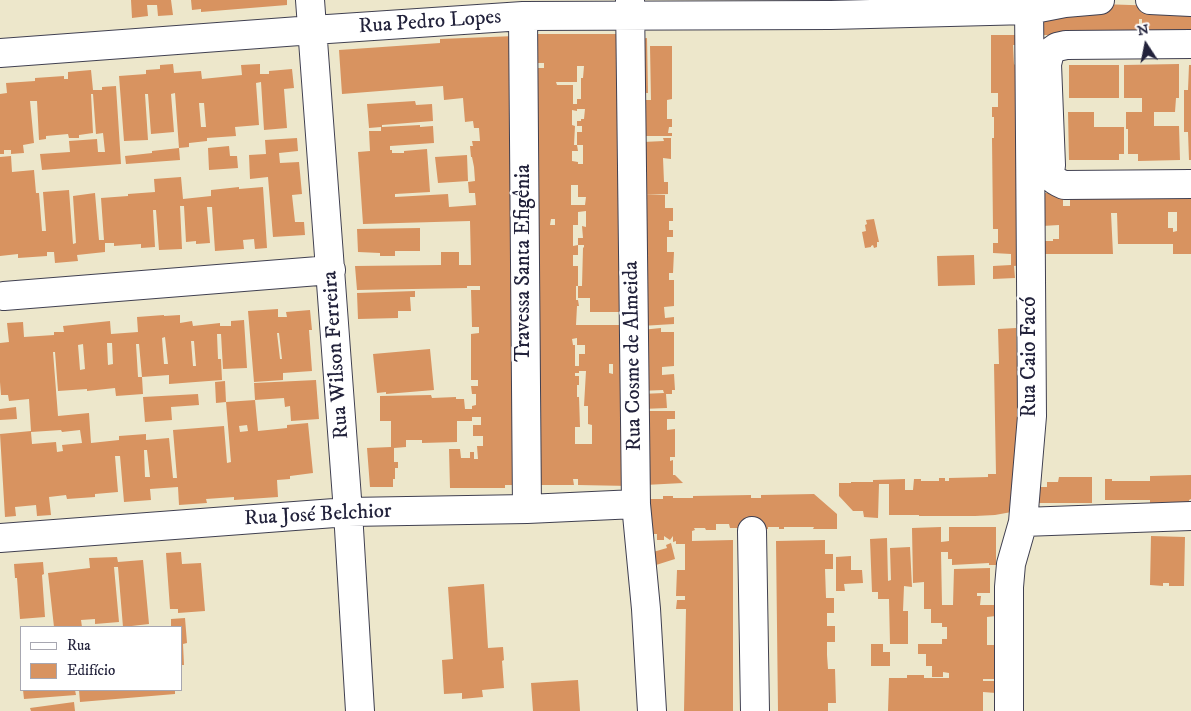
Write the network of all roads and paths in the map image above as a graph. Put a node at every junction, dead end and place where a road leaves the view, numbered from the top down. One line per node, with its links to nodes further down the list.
1 (310, 0): 9 (street, Rua Wilson Ferreira)
2 (1100, 0): 5 (street, Rua Pedro Lopes)
3 (1150, 0): 4 (street)
4 (1191, 2)
5 (1029, 5): 7 (street, Rua Pedro Lopes); 19 (street, Rua Caio Facó)
6 (630, 8): 7 (street, Rua Pedro Lopes); 8 (street, Rua Pedro Lopes); 15 (street, Rua Cosme de Almeida)
7 (831, 8)
8 (523, 16): 9 (street, Rua Pedro Lopes); 16 (street, Travessa Santa Efigênia)
9 (313, 30): 11 (street, Rua Pedro Lopes); 13 (street, Rua Wilson Ferreira)
10 (1191, 44): 12 (street)
11 (0, 53)
12 (1191, 184)
13 (331, 270): 14 (street); 17 (street, Rua Wilson Ferreira)
14 (4, 296)
15 (636, 504): 16 (street, Rua José Belchior); 23 (street, Rua Cosme de Almeida)
16 (527, 509): 17 (street, Rua José Belchior)
17 (348, 512): 21 (street, Rua José Belchior); 22 (street, Rua Wilson Ferreira)
18 (1191, 516): 19 (street)
19 (1023, 522): 25 (street, Rua Caio Facó)
20 (752, 531): 24 (street)
21 (0, 538)
22 (360, 711)
23 (652, 711)
24 (755, 711)
25 (1010, 711)

